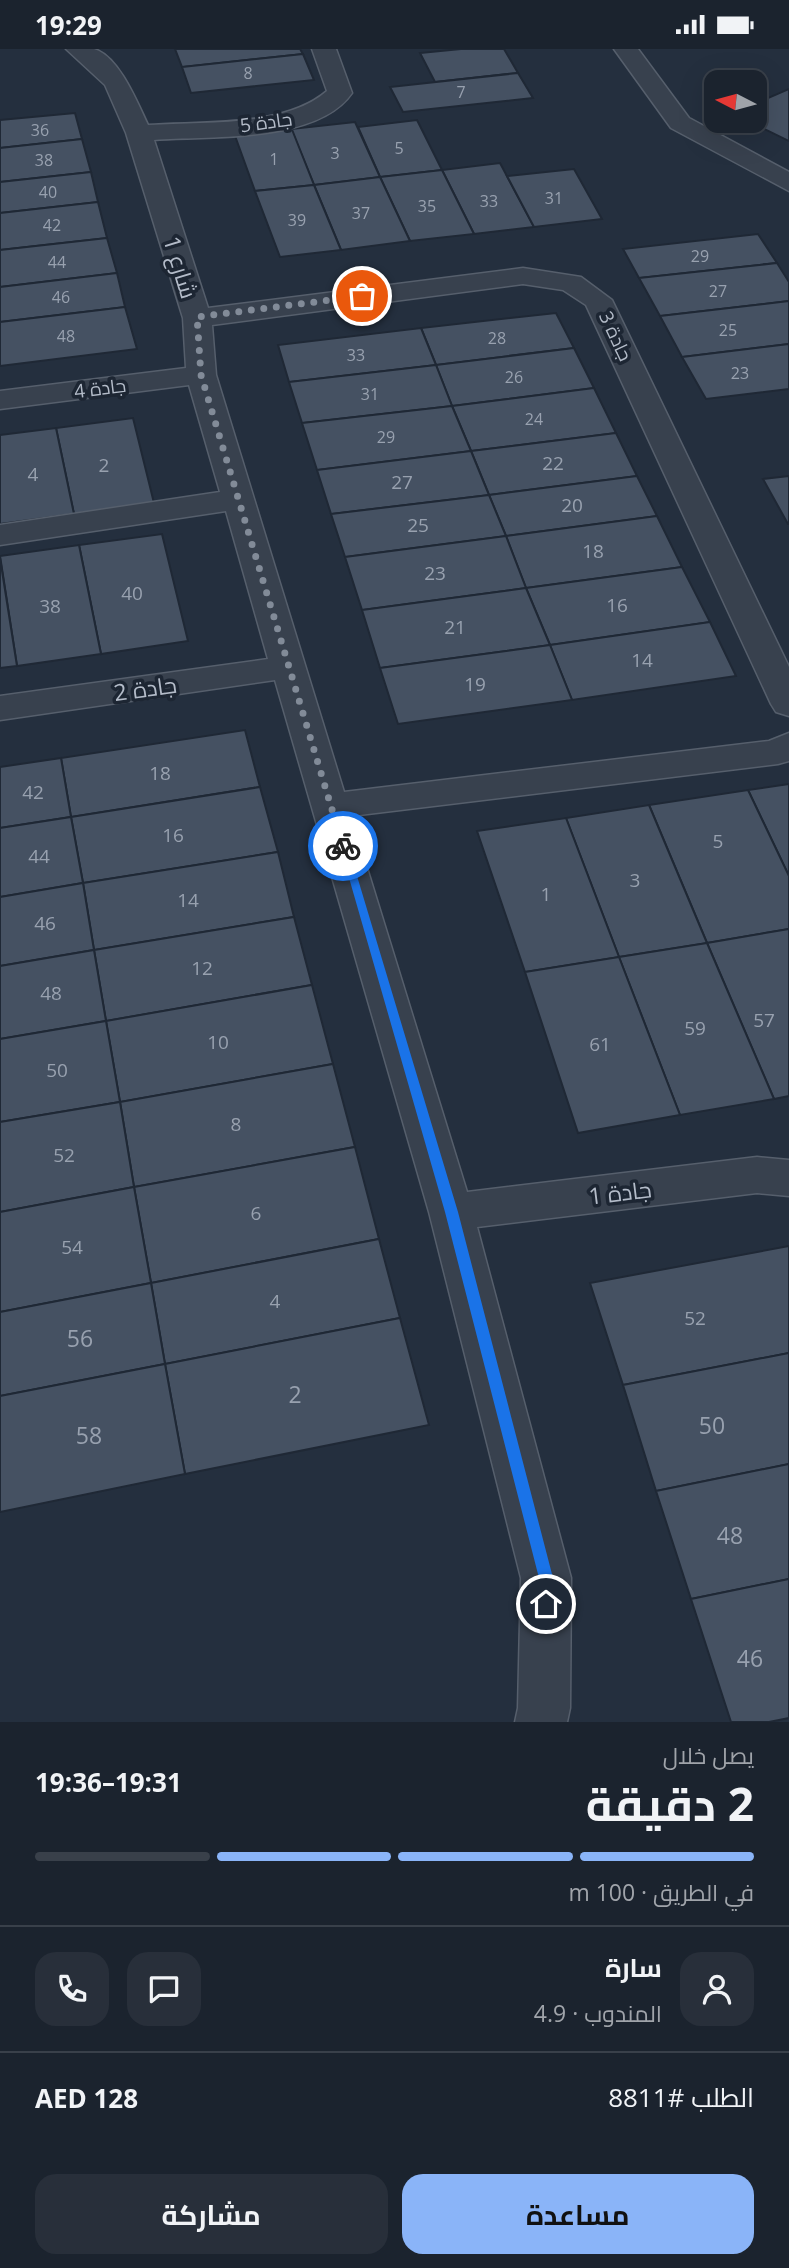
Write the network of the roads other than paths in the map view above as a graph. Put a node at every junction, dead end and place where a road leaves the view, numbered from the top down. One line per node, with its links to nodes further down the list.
1 (78, 49): 4 (street, شارع 1)
2 (324, 49): 4 (street, جادة 5)
3 (626, 49): 5 (street)
4 (139, 133): 6 (street, شارع 1)
5 (789, 183)
6 (197, 317): 7 (street, شارع 1); 12 (street, جادة 3)
7 (201, 375): 8 (street, جادة 4); 9 (street, شارع 1)
8 (0, 400)
9 (240, 499): 10 (street); 11 (street, شارع 1)
10 (0, 535)
11 (290, 667): 13 (street, جادة 2); 15 (street, شارع 1)
12 (789, 704)
13 (0, 708)
14 (789, 745): 15 (street)
15 (331, 806): 17 (street, شارع 1)
16 (789, 1178): 17 (street, جادة 1)
17 (451, 1212): 18 (street, شارع 1)
18 (541, 1722)

